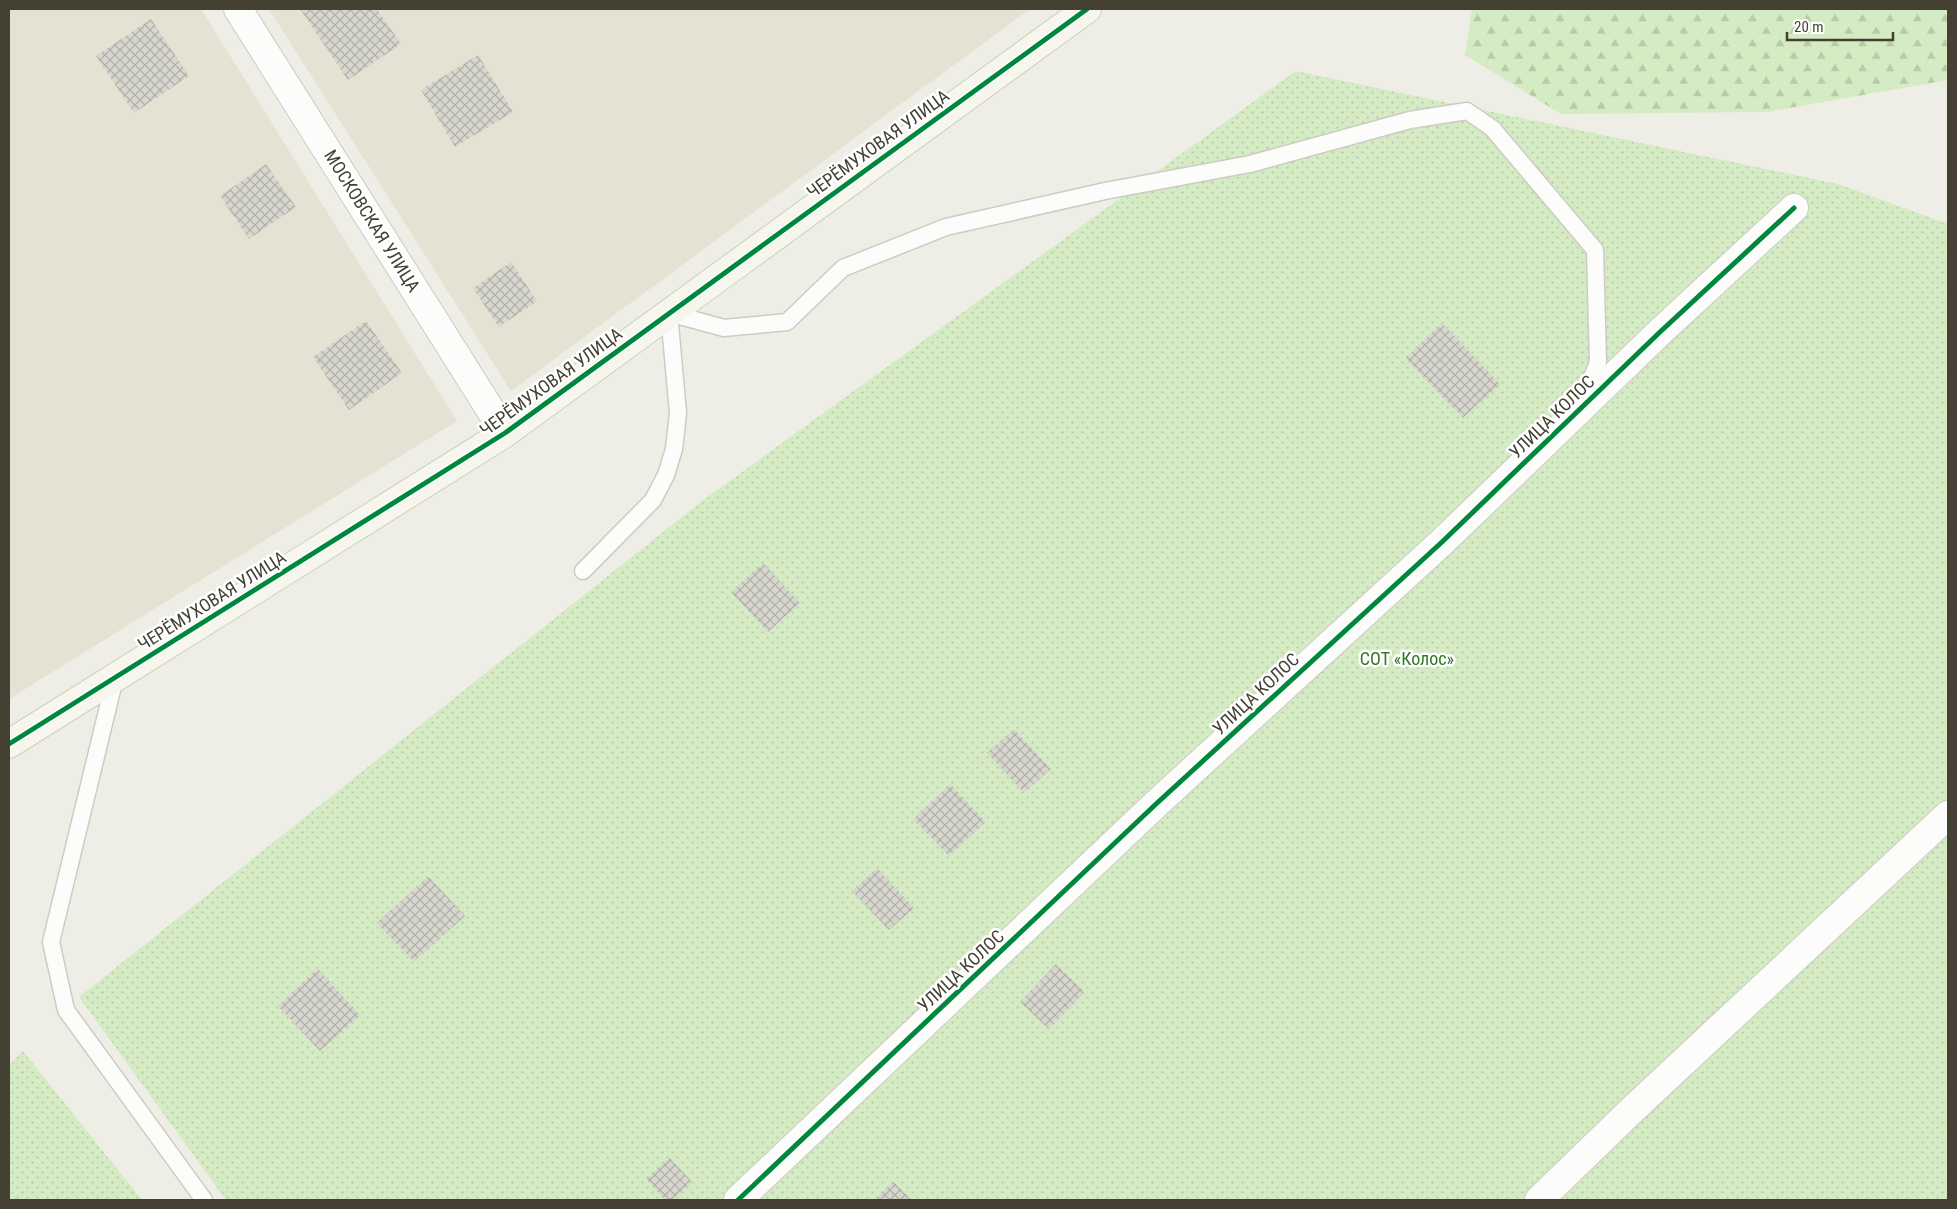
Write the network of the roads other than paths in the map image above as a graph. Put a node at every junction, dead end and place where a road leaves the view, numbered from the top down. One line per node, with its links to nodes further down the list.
1 (238, 9): 6 (street, МОСКОВСКАЯ УЛИЦА)
2 (1087, 9): 4 (street, ЧЕРЁМУХОВАЯ УЛИЦА)
3 (1794, 208): 5 (street, УЛИЦА КОЛОС)
4 (670, 313): 5 (lane); 6 (street, ЧЕРЁМУХОВАЯ УЛИЦА); 7 (lane)
5 (1579, 410): 12 (street, УЛИЦА КОЛОС)
6 (505, 433): 8 (street, ЧЕРЁМУХОВАЯ УЛИЦА)
7 (583, 571)
8 (115, 678): 9 (street, ЧЕРЁМУХОВАЯ УЛИЦА); 11 (lane)
9 (9, 744)
10 (1948, 815): 13 (street)
11 (204, 1200)
12 (738, 1200)
13 (1539, 1200)

